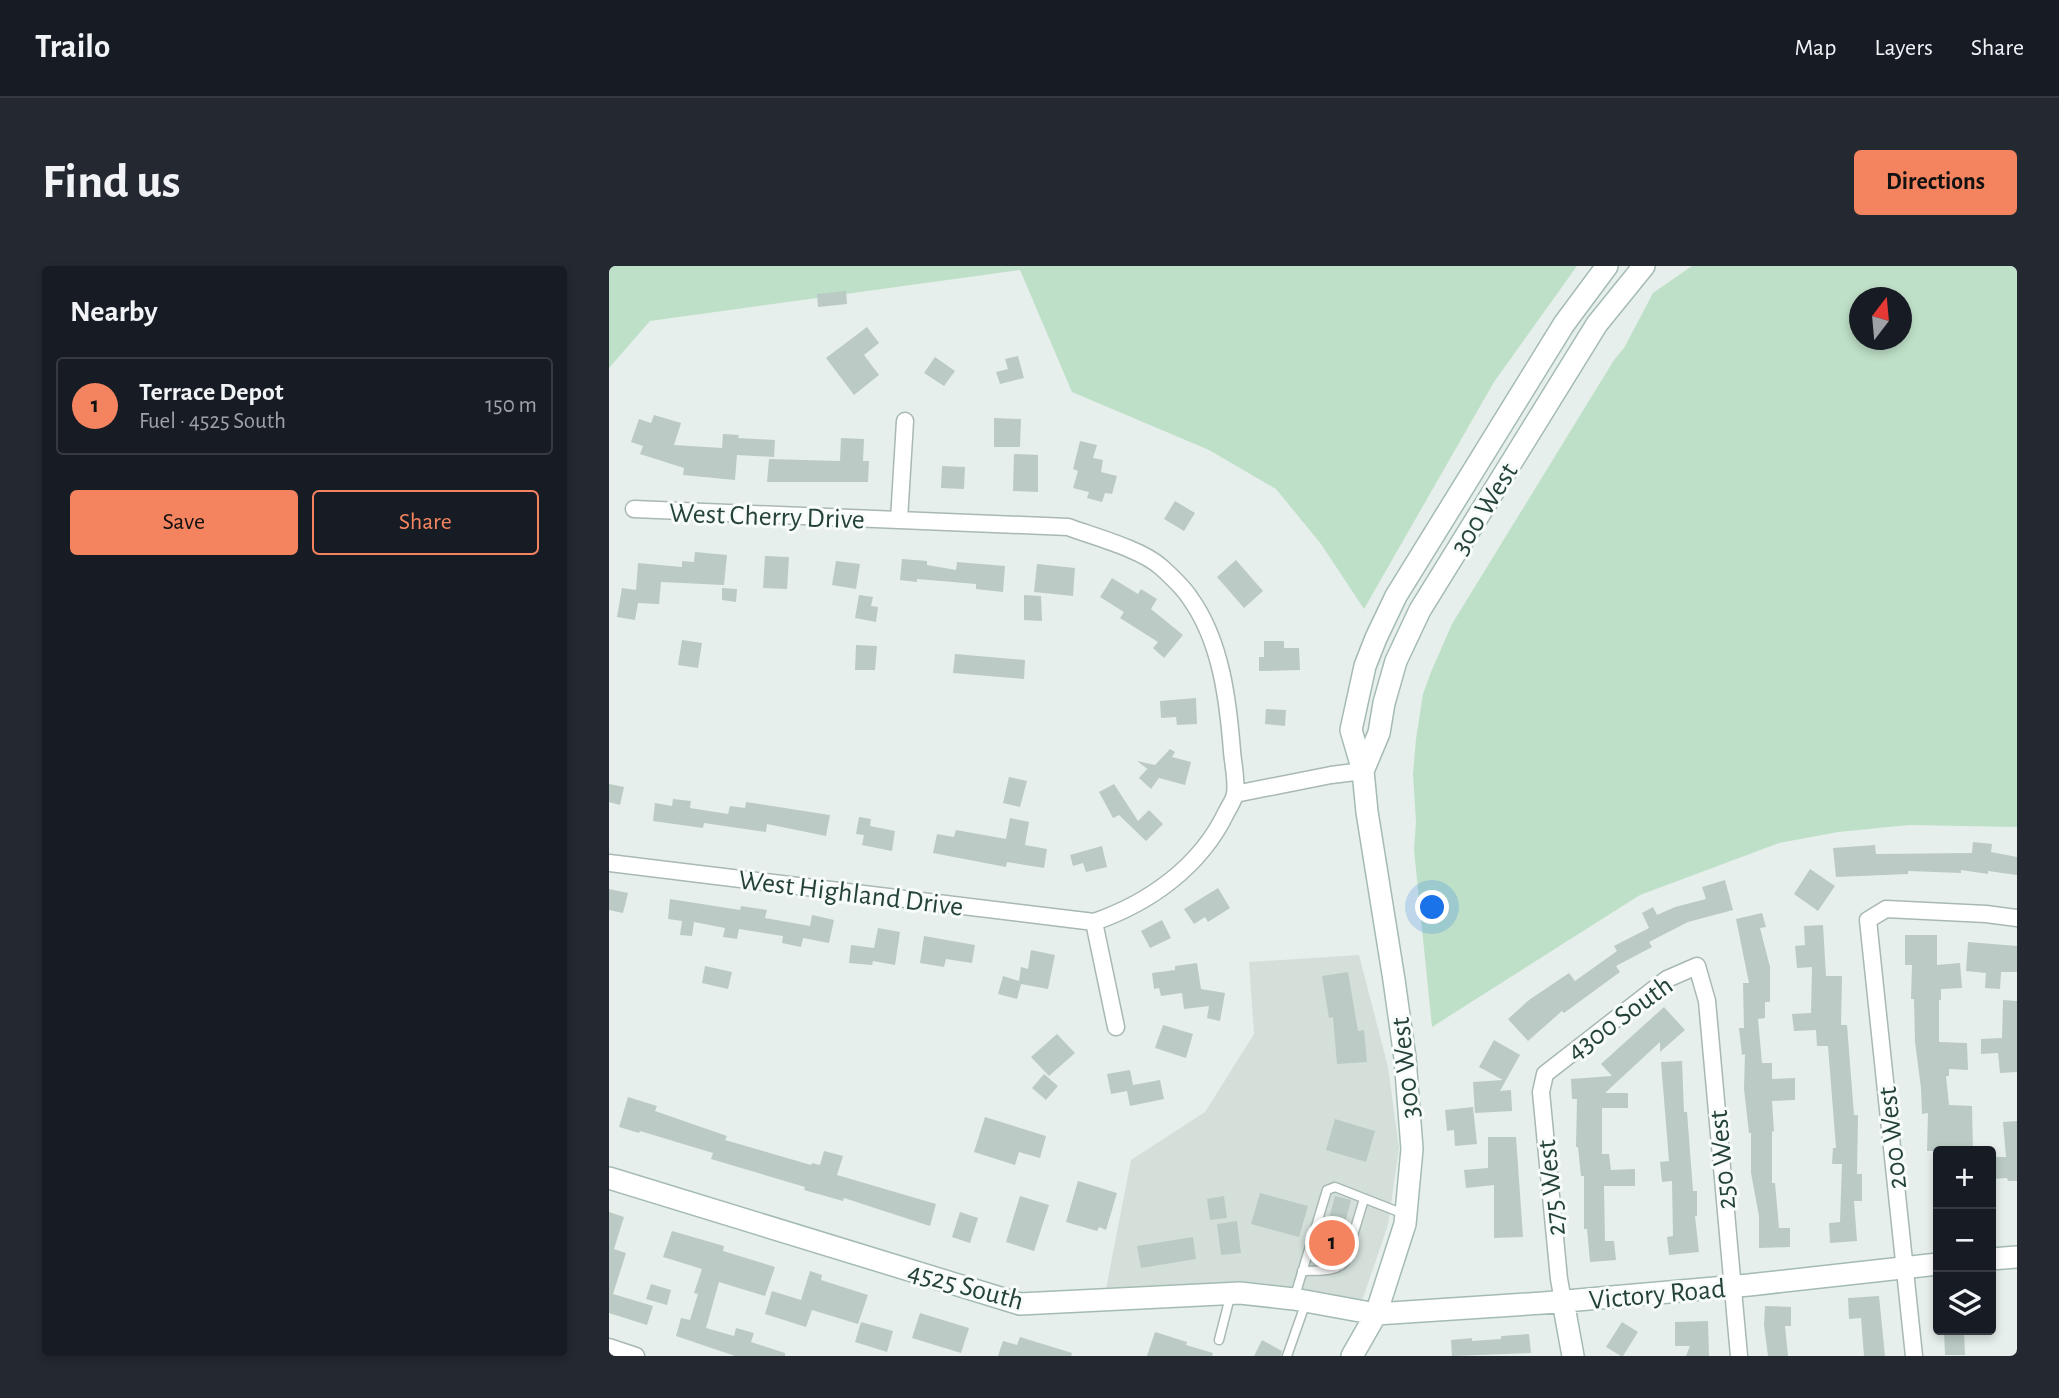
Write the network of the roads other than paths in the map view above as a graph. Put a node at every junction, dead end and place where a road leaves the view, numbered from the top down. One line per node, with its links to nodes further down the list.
1 (1607, 266): 6 (main road, 300 West)
2 (1644, 266): 6 (main road, 300 West)
3 (905, 421): 5 (street, West Cherry Drive)
4 (635, 509): 5 (street, West Cherry Drive)
5 (899, 520): 7 (street, West Cherry Drive)
6 (1363, 771): 7 (street); 16 (main road, 300 West)
7 (1235, 794): 10 (street, West Highland Drive)
8 (609, 863): 10 (street, West Highland Drive)
9 (2017, 918): 20 (street, 200 West)
10 (1094, 922): 12 (street)
11 (1697, 965): 13 (street, 4300 South); 22 (street, 250 West)
12 (1116, 1027)
13 (1545, 1074): 25 (street, 275 West)
14 (609, 1178): 23 (main road, 4525 South)
15 (1364, 1199): 16 (lane); 21 (lane); 21 (lane)
16 (1406, 1216): 26 (main road, 300 West)
17 (2017, 1257): 18 (main road)
18 (1996, 1259)
19 (1933, 1264): 20 (main road, Victory Road)
20 (1904, 1266): 22 (main road, Victory Road); 34 (street, 200 West)
21 (1302, 1271): 24 (lane)
22 (1732, 1286): 25 (main road, Victory Road); 33 (street, 250 West)
23 (1231, 1294): 24 (main road, 4525 South); 27 (lane)
24 (1300, 1300): 26 (main road, 4525 South); 30 (lane)
25 (1563, 1301): 26 (main road, Victory Road); 32 (main road)
26 (1376, 1314): 31 (main road, 300 West)
27 (1219, 1340)
28 (609, 1347): 29 (street)
29 (636, 1356)
30 (1287, 1356)
31 (1352, 1356)
32 (1573, 1356)
33 (1739, 1356)
34 (1914, 1356)

